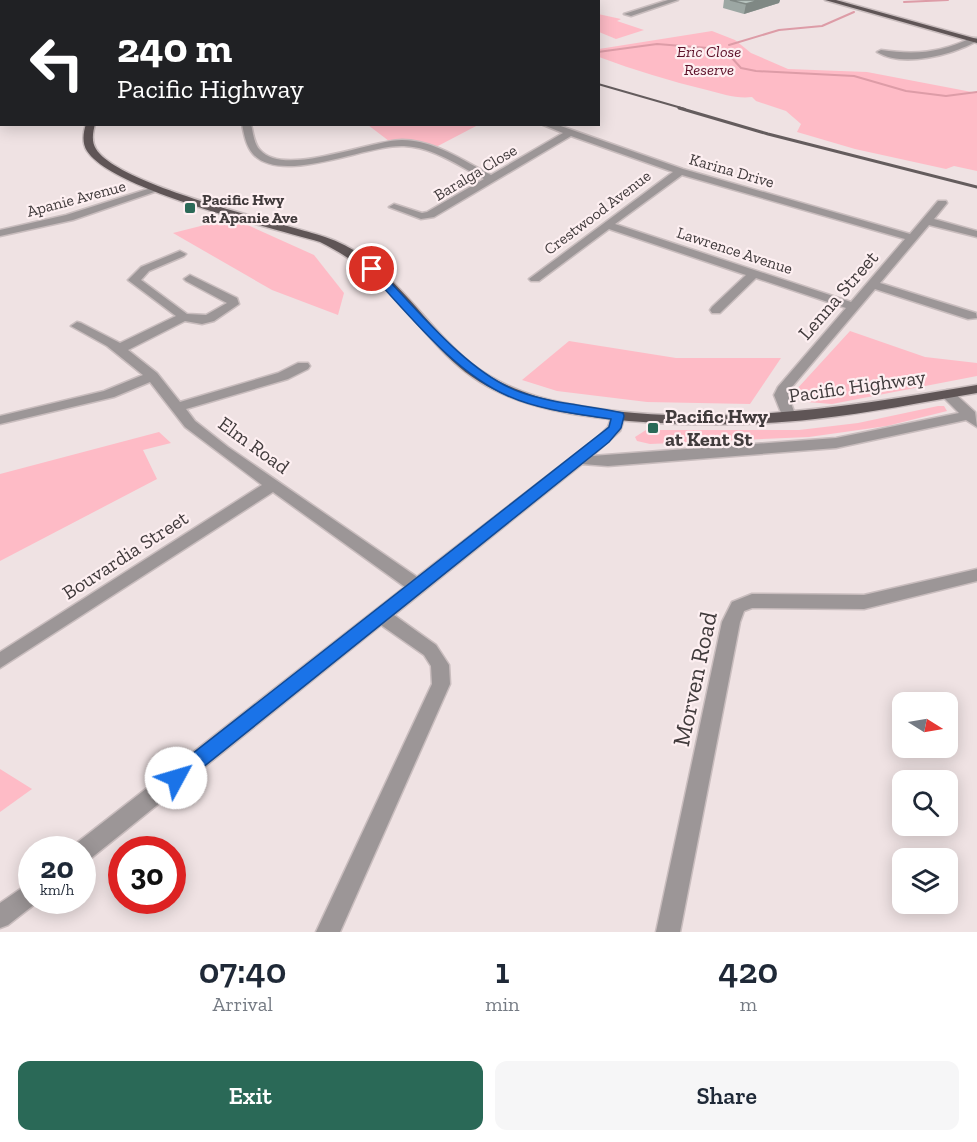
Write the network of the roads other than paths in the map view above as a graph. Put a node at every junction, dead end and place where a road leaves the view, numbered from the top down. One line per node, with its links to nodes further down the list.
1 (675, 0): 3 (street)
2 (828, 0): 4 (main road)
3 (628, 14)
4 (975, 40): 5 (street)
5 (880, 52)
6 (91, 126): 12 (main road, Pacific Highway)
7 (247, 126): 11 (street)
8 (550, 126): 9 (street, Karina Drive)
9 (568, 134): 10 (street, Karina Drive); 11 (street, Baralga Close)
10 (680, 171): 16 (street, Crestwood Avenue); 19 (street, Karina Drive)
11 (492, 179): 14 (street, Baralga Close)
12 (158, 189): 17 (street, Apanie Avenue); 36 (main road, Pacific Highway)
13 (942, 203): 15 (street, Lenna Street)
14 (394, 207)
15 (927, 221): 18 (street); 19 (street, Lenna Street)
16 (606, 225): 21 (street, Lawrence Avenue); 23 (street, Crestwood Avenue)
17 (0, 233)
18 (977, 234)
19 (913, 238): 24 (street, Lenna Street)
20 (180, 254): 28 (street)
21 (754, 274): 25 (street, Lawrence Avenue); 26 (street)
22 (190, 279): 28 (street)
23 (535, 279)
24 (873, 285): 25 (street, Lenna Street); 27 (street)
25 (854, 307): 37 (street, Lenna Street)
26 (716, 310)
27 (972, 316)
28 (183, 317): 30 (street)
29 (77, 326): 30 (street, Elm Road)
30 (119, 349): 32 (street, Elm Road)
31 (303, 366): 35 (street)
32 (152, 376): 35 (street, Elm Road); 39 (street)
33 (977, 389): 34 (main road, Pacific Highway)
34 (947, 394): 37 (main road, Pacific Highway); 38 (street)
35 (177, 407): 41 (street, Elm Road)
36 (618, 416): 37 (main road, Pacific Highway); 40 (street)
37 (789, 417)
38 (973, 419): 40 (street)
39 (0, 420)
40 (579, 459): 43 (street)
41 (273, 484): 43 (street, Elm Road); 45 (street, Bouvardia Street)
42 (977, 576): 50 (street, Morven Road)
43 (417, 586): 44 (street)
44 (380, 615): 46 (street); 49 (street)
45 (0, 662)
46 (96, 841)
47 (18, 903): 48 (street)
48 (0, 917)
49 (328, 932)
50 (668, 932)

